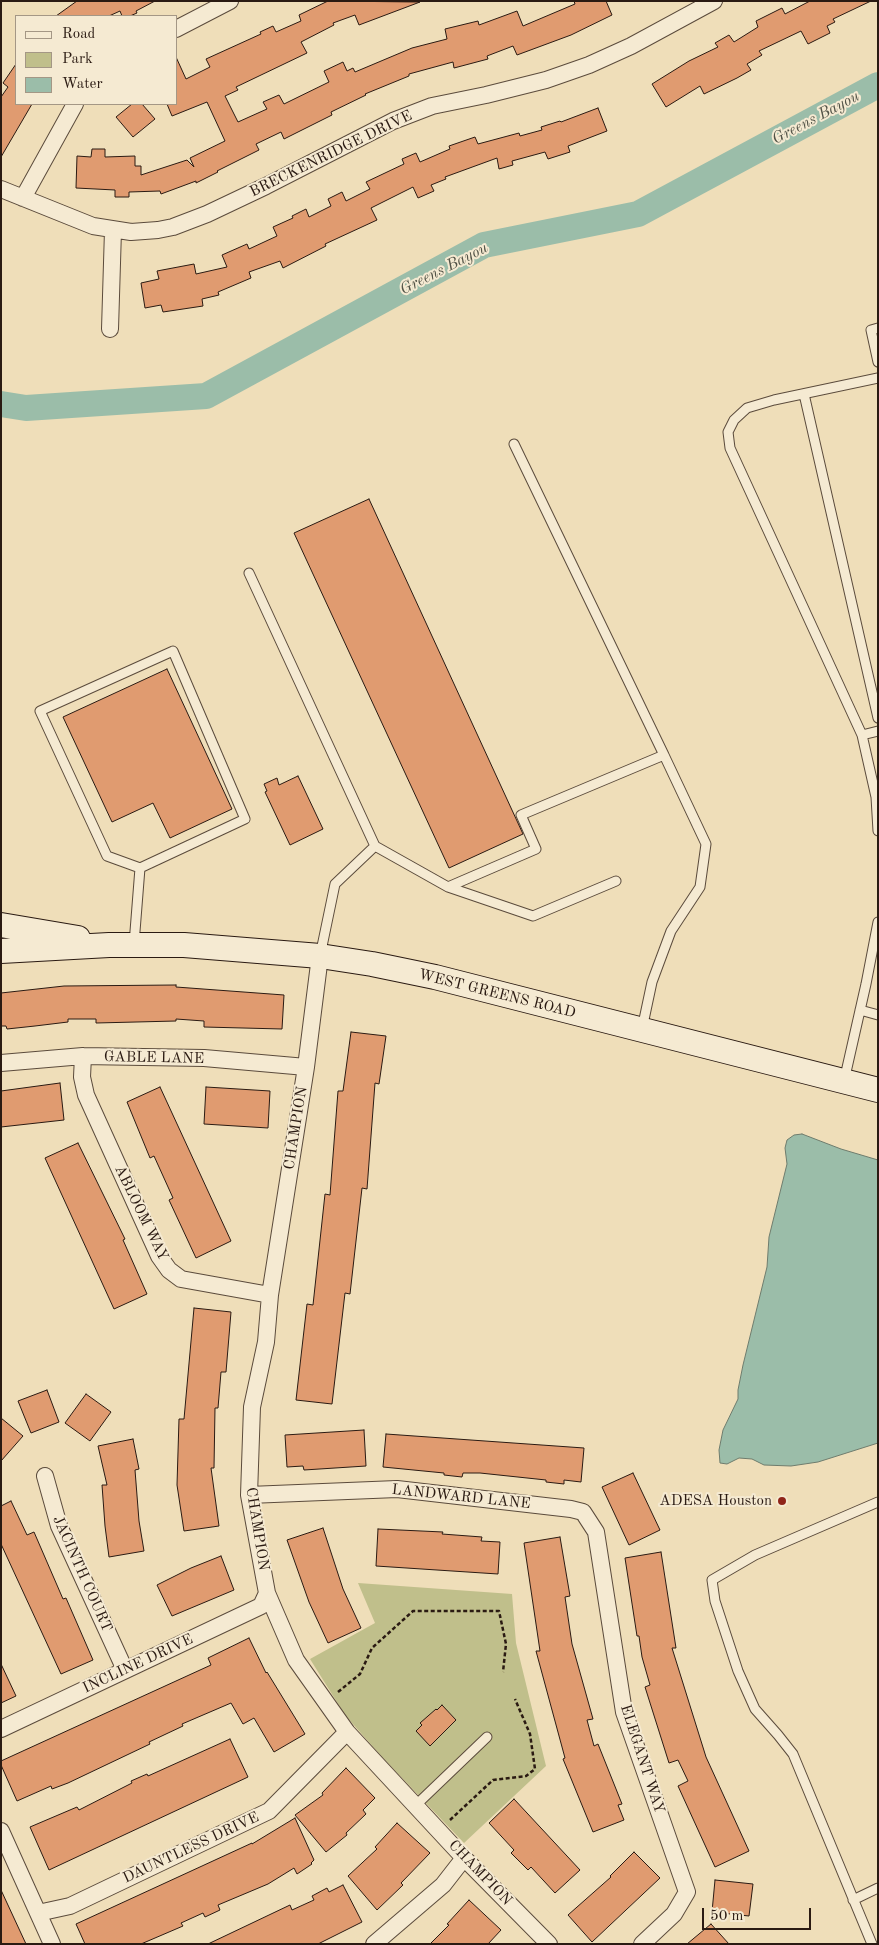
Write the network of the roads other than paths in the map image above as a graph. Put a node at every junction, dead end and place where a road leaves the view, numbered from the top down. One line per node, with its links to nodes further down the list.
1 (230, 1): 3 (street)
2 (714, 1): 7 (street, BRECKENRIDGE DRIVE)
3 (178, 28)
4 (74, 105): 6 (street)
5 (1, 189): 6 (street, BRECKENRIDGE DRIVE)
6 (23, 198): 7 (street, BRECKENRIDGE DRIVE)
7 (113, 230): 9 (street)
8 (878, 328): 10 (lane)
9 (110, 329)
10 (878, 362)
11 (878, 378): 12 (lane)
12 (804, 394): 15 (lane); 17 (lane)
13 (514, 444): 18 (lane)
14 (248, 573): 20 (lane)
15 (878, 718)
16 (878, 731): 17 (lane)
17 (862, 735): 19 (lane)
18 (664, 755): 23 (lane); 33 (lane)
19 (878, 831)
20 (375, 846): 23 (lane); 29 (lane)
21 (140, 868): 21 (lane); 27 (lane)
22 (616, 881): 23 (lane)
23 (448, 886)
24 (878, 922): 30 (lane)
25 (1, 925): 26 (main road, WEST GREENS ROAD)
26 (109, 945): 27 (main road, WEST GREENS ROAD); 28 (main road, WEST GREENS ROAD)
27 (134, 945): 29 (main road, WEST GREENS ROAD)
28 (1, 952)
29 (320, 956): 33 (main road, WEST GREENS ROAD); 36 (street, CHAMPION)
30 (873, 969): 31 (lane)
31 (860, 1010): 32 (lane); 37 (lane)
32 (878, 1015)
33 (642, 1030): 37 (main road, WEST GREENS ROAD)
34 (83, 1056): 35 (street, GABLE LANE); 36 (street, GABLE LANE); 39 (street, ABLOOM WAY)
35 (1, 1063)
36 (306, 1067): 39 (street, CHAMPION)
37 (844, 1082): 38 (main road, WEST GREENS ROAD)
38 (878, 1090)
39 (270, 1295): 41 (street, CHAMPION)
40 (45, 1476): 45 (street, JACINTH COURT)
41 (249, 1495): 43 (street, LANDWARD LANE); 44 (street, CHAMPION)
42 (878, 1502): 53 (lane)
43 (582, 1512): 58 (street, ELEGANT WAY)
44 (267, 1593): 45 (street, INCLINE DRIVE); 47 (street, CHAMPION)
45 (125, 1670): 46 (street, INCLINE DRIVE)
46 (1, 1729)
47 (346, 1732): 49 (street, CHAMPION); 54 (street, DAUNTLESS DRIVE)
48 (487, 1737): 49 (lane)
49 (415, 1806): 51 (street, CHAMPION)
50 (1, 1831): 54 (street)
51 (464, 1858): 56 (street); 57 (street, CHAMPION)
52 (878, 1888): 53 (lane)
53 (853, 1900): 59 (lane)
54 (38, 1912): 55 (street)
55 (52, 1944)
56 (374, 1944)
57 (549, 1944)
58 (642, 1944)
59 (872, 1944)

